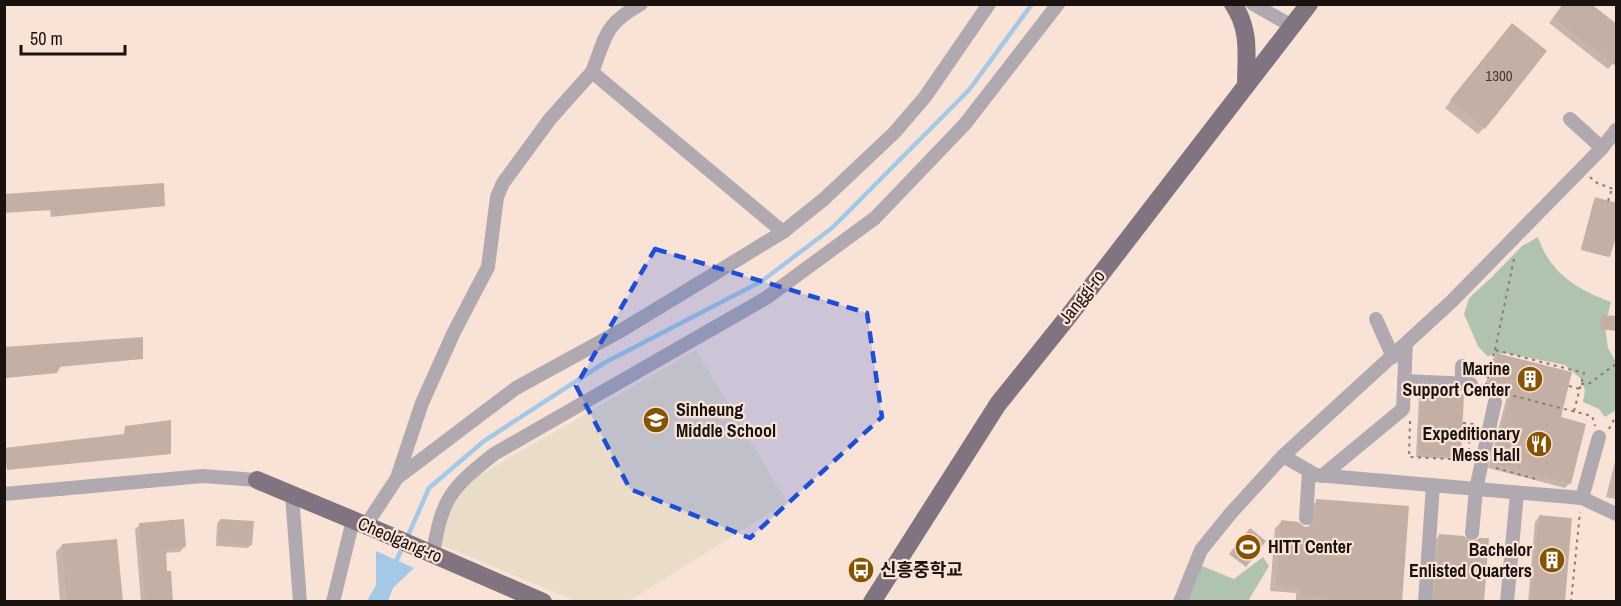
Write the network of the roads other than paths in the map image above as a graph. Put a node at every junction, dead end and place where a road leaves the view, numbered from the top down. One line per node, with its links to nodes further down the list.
1 (641, 4): 8 (street)
2 (989, 4): 13 (street)
3 (1058, 4): 35 (street)
4 (1233, 4): 9 (main road)
5 (1253, 4): 7 (street)
6 (1309, 4): 7 (main road, Janggi-ro)
7 (1292, 26): 9 (main road, Janggi-ro)
8 (592, 72): 13 (street); 23 (street)
9 (1246, 86): 39 (main road, Janggi-ro)
10 (1570, 119): 12 (street)
11 (1617, 130): 12 (street)
12 (1602, 148): 15 (street)
13 (783, 232): 23 (street)
14 (1376, 319): 16 (street)
15 (1406, 344): 16 (street); 18 (street)
16 (1393, 357): 21 (street)
17 (1462, 366): 18 (street)
18 (1404, 381): 22 (street)
19 (1495, 402): 26 (street)
20 (1602, 436): 30 (street)
21 (1283, 456): 22 (street); 40 (street)
22 (1316, 474): 25 (street); 32 (street)
23 (398, 478): 33 (street)
24 (256, 480): 28 (street); 29 (main road, Cheolgang-ro)
25 (1434, 485): 26 (street); 41 (street)
26 (1476, 489): 27 (street); 34 (street)
27 (1517, 493): 30 (street); 42 (street)
28 (4, 494)
29 (292, 495): 33 (main road, Cheolgang-ro); 36 (street)
30 (1582, 498): 31 (street)
31 (1617, 514)
32 (1306, 518)
33 (365, 525): 35 (main road, Cheolgang-ro); 37 (street)
34 (1472, 533)
35 (430, 553): 38 (main road, Cheolgang-ro)
36 (300, 602)
37 (333, 602)
38 (543, 602)
39 (872, 602)
40 (1180, 602)
41 (1425, 602)
42 (1507, 602)

